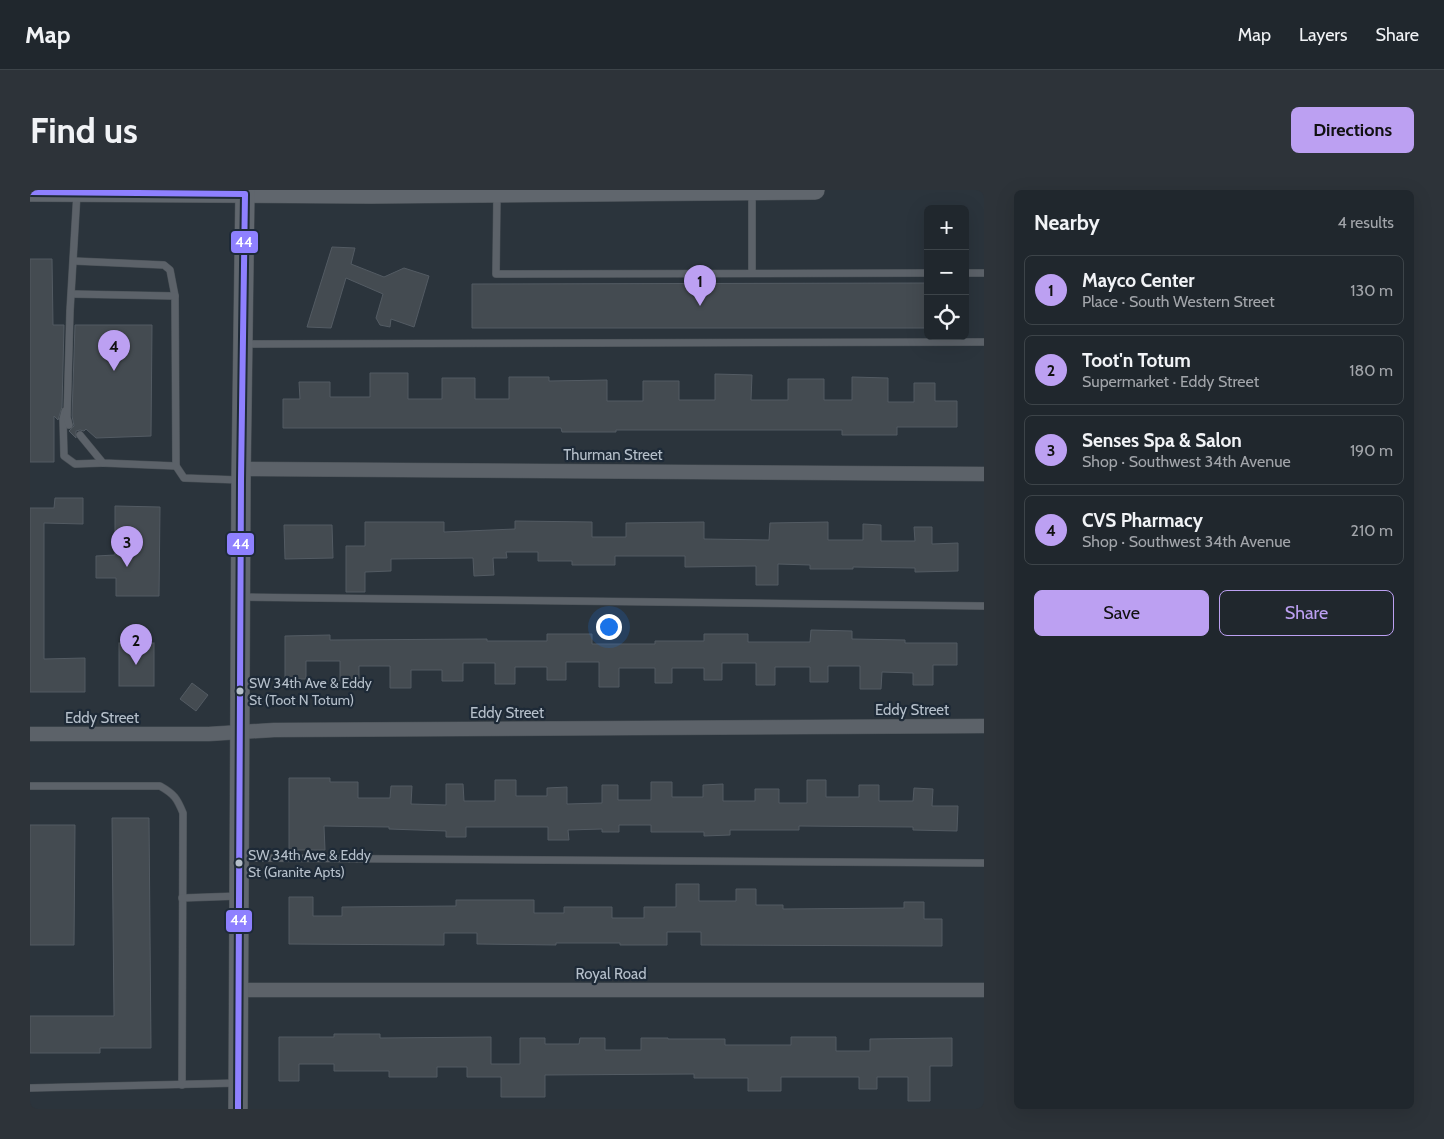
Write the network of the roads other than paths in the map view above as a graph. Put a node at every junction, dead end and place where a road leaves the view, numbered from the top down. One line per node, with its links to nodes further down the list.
1 (752, 190): 2 (main road); 6 (main road); 12 (lane)
2 (815, 190)
3 (114, 191): 4 (main road); 8 (main road)
4 (146, 191): 9 (main road)
5 (498, 191): 6 (main road); 10 (main road); 12 (lane)
6 (624, 191)
7 (30, 192): 8 (main road)
8 (77, 192): 11 (lane)
9 (245, 192): 10 (main road); 19 (main road)
10 (371, 192)
11 (74, 261): 16 (lane); 17 (lane)
12 (752, 273): 13 (lane)
13 (924, 273)
14 (969, 273): 15 (lane)
15 (984, 273)
16 (72, 294): 17 (lane); 20 (lane)
17 (175, 296): 24 (lane)
18 (984, 342): 19 (lane)
19 (243, 344): 26 (main road)
20 (68, 399): 21 (lane); 23 (lane)
21 (69, 425)
22 (80, 436): 23 (lane)
23 (103, 463): 24 (lane)
24 (176, 466): 26 (lane)
25 (984, 474): 26 (street, Thurman Street)
26 (241, 475): 27 (main road)
27 (241, 597): 28 (lane); 30 (main road)
28 (984, 606)
29 (984, 726): 30 (street, Eddy Street)
30 (240, 733): 31 (street, Eddy Street); 33 (main road)
31 (30, 734)
32 (30, 786): 36 (lane)
33 (240, 858): 34 (lane); 35 (main road)
34 (984, 864)
35 (239, 896): 36 (lane); 37 (main road)
36 (182, 898): 40 (lane)
37 (239, 990): 38 (street, Royal Road); 39 (main road)
38 (984, 990)
39 (238, 1083): 40 (lane); 42 (main road)
40 (182, 1085): 41 (lane)
41 (30, 1088)
42 (238, 1109)

